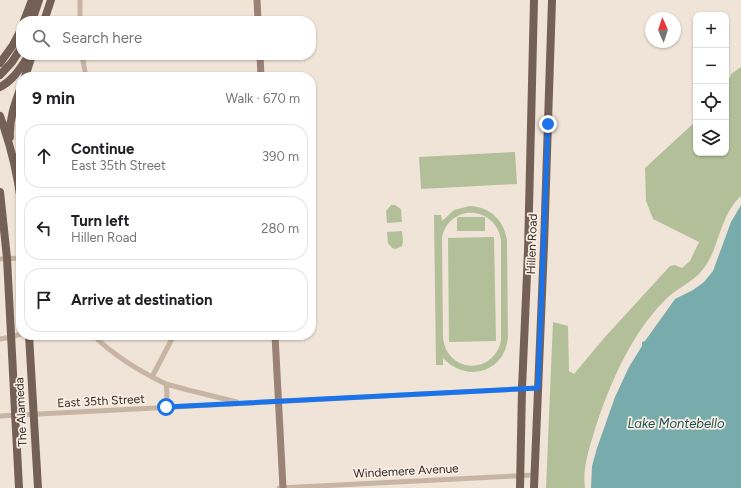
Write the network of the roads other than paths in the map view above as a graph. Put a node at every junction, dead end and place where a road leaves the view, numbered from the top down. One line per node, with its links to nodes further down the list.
1 (32, 0): 8 (main road)
2 (39, 0): 9 (main road)
3 (51, 0): 10 (main road)
4 (80, 0): 11 (street)
5 (257, 0): 12 (street)
6 (534, 0): 47 (main road, Hillen Road)
7 (552, 0): 48 (main road, Hillen Road)
8 (26, 16)
9 (34, 16)
10 (46, 16)
11 (80, 16)
12 (258, 16)
13 (16, 39): 14 (main road)
14 (8, 53): 16 (street); 21 (main road)
15 (16, 56): 27 (main road)
16 (0, 60)
17 (25, 60): 22 (main road)
18 (30, 60): 23 (main road)
19 (83, 60): 24 (street)
20 (260, 60): 25 (street)
21 (0, 63)
22 (17, 72)
23 (26, 72)
24 (85, 72)
25 (261, 72)
26 (16, 73): 28 (main road)
27 (0, 75)
28 (0, 87)
29 (16, 100): 30 (main road)
30 (12, 110): 31 (street); 33 (main road)
31 (16, 110)
32 (0, 116): 33 (main road)
33 (10, 148): 34 (main road)
34 (16, 171)
35 (0, 192): 36 (main road, The Alameda)
36 (4, 258): 37 (street); 39 (main road, The Alameda)
37 (16, 258)
38 (16, 336): 39 (street)
39 (11, 338): 40 (street); 53 (main road, The Alameda)
40 (0, 339)
41 (29, 340): 52 (main road, The Alameda)
42 (99, 340): 45 (street)
43 (171, 340): 45 (street)
44 (275, 340): 49 (street)
45 (152, 377): 46 (street)
46 (166, 384): 50 (street); 51 (street)
47 (522, 388): 48 (street, East 35th Street); 49 (street, East 35th Street); 55 (main road, Hillen Road)
48 (538, 388): 56 (main road, Hillen Road)
49 (278, 401): 50 (street, East 35th Street); 60 (street)
50 (243, 403): 51 (street, East 35th Street)
51 (166, 407): 52 (street, East 35th Street)
52 (34, 414): 53 (street, East 35th Street); 58 (main road, The Alameda)
53 (15, 415): 54 (street, East 35th Street); 57 (main road, The Alameda)
54 (0, 416)
55 (520, 475): 56 (street, Windemere Avenue); 60 (street, Windemere Avenue); 61 (main road, Hillen Road)
56 (535, 475): 62 (main road, Hillen Road)
57 (19, 488)
58 (38, 488)
59 (279, 488): 60 (street, Windemere Avenue)
60 (283, 488)
61 (520, 488)
62 (534, 488)

